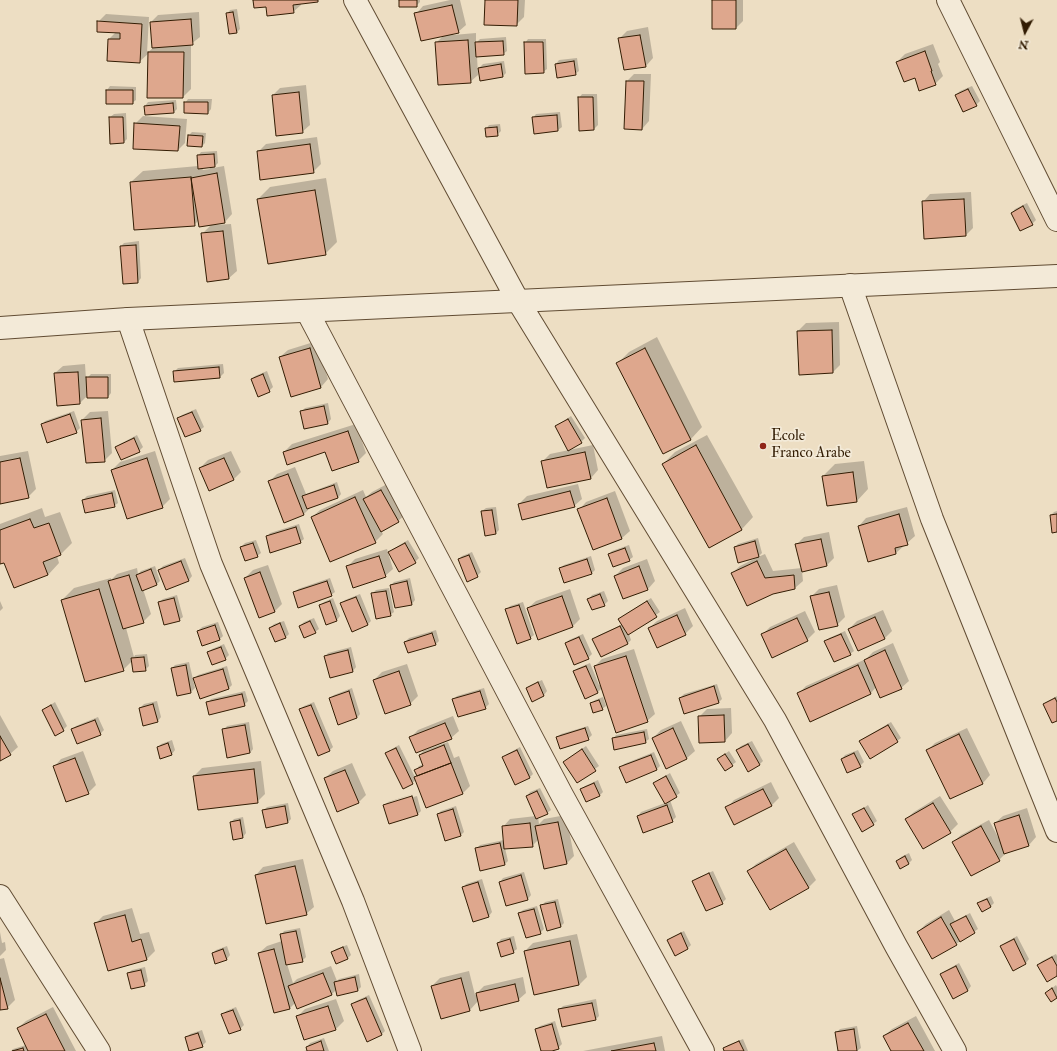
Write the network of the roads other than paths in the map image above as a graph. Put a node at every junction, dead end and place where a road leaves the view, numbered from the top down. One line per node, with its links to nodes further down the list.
1 (355, 0): 6 (street)
2 (948, 0): 3 (street)
3 (1057, 220)
4 (1057, 276): 5 (street)
5 (850, 285): 6 (street); 10 (street)
6 (518, 301): 7 (street); 15 (street)
7 (307, 311): 8 (street); 14 (street)
8 (128, 319): 9 (street); 13 (street)
9 (0, 328)
10 (1057, 831)
11 (0, 896): 12 (street)
12 (99, 1051)
13 (410, 1051)
14 (702, 1051)
15 (955, 1051)

